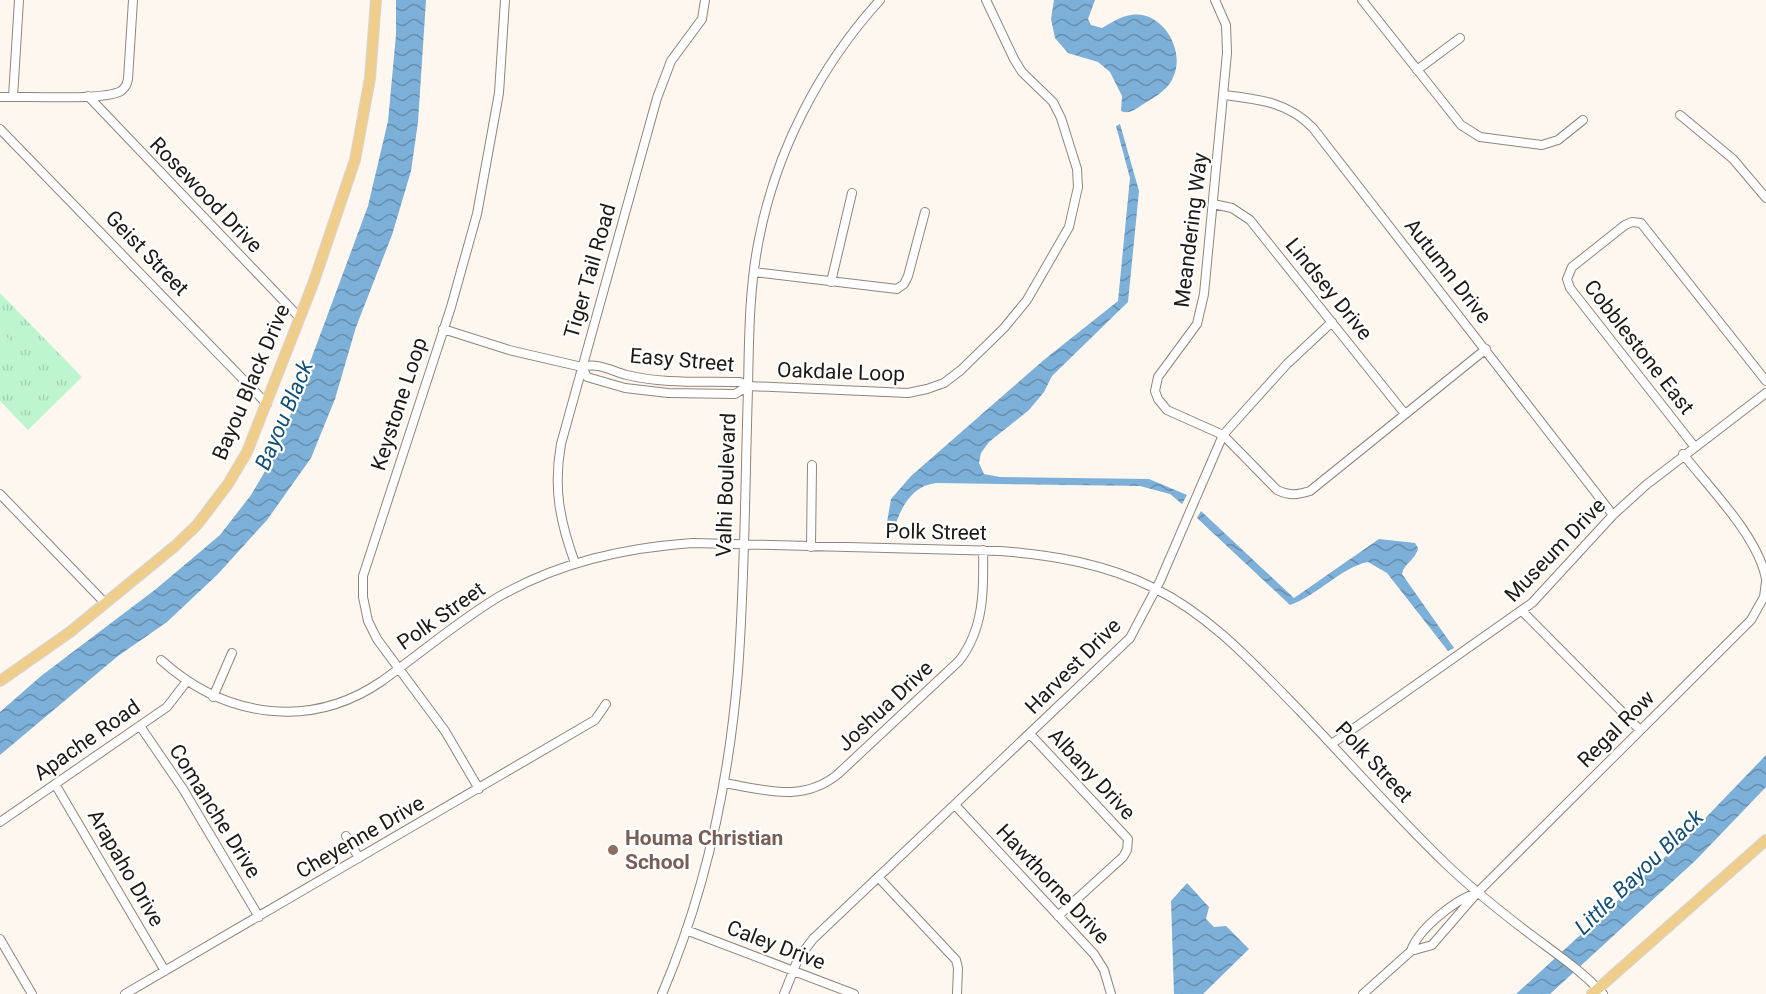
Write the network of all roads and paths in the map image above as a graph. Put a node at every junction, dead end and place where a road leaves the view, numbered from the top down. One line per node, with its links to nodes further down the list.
1 (19, 0): 15 (street)
2 (133, 0): 13 (street)
3 (376, 0): 25 (main road, Bayou Black Drive)
4 (505, 0): 27 (street, Keystone Loop)
5 (705, 0): 29 (street, Tiger Tail Road)
6 (880, 0): 23 (street, Valhi Boulevard)
7 (986, 0): 32 (street, Oakdale Loop)
8 (1215, 0): 12 (street, Meandering Way)
9 (1362, 0): 11 (street)
10 (1460, 38): 11 (street)
11 (1417, 70): 17 (street)
12 (1224, 95): 21 (street, Meandering Way); 28 (street, Autumn Drive)
13 (88, 96): 15 (street); 25 (street, Rosewood Drive)
14 (0, 97): 15 (street)
15 (13, 97)
16 (1680, 115): 20 (street)
17 (1583, 120)
18 (0, 129): 35 (street, Geist Street)
19 (852, 193): 24 (street)
20 (1766, 198)
21 (1213, 204): 26 (street, Lindsey Drive); 37 (street, Meandering Way)
22 (925, 212): 24 (street)
23 (754, 272): 24 (street); 32 (street, Valhi Boulevard)
24 (831, 282)
25 (300, 318): 35 (main road, Bayou Black Drive)
26 (1332, 321): 36 (street, Lindsey Drive); 37 (street, Harvest Drive)
27 (443, 329): 29 (street, Easy Street); 53 (street, Keystone Loop)
28 (1486, 349): 36 (street, Meandering Way); 42 (street, Autumn Drive)
29 (582, 367): 30 (street, Easy Street); 33 (street, Easy Street); 46 (street, Tiger Tail Road)
30 (661, 380): 32 (street, Easy Street); 33 (street)
31 (1766, 381): 38 (street, Cobblestone East)
32 (748, 386): 33 (street, Easy Street); 43 (street, Valhi Boulevard)
33 (659, 392)
34 (1766, 393): 38 (street, Museum Drive)
35 (267, 404): 49 (main road, Bayou Black Drive)
36 (1405, 414): 37 (street, Meandering Way)
37 (1223, 435): 48 (street, Harvest Drive)
38 (1694, 446): 39 (street, Museum Drive)
39 (1683, 454): 42 (street, Museum Drive); 47 (street, Regal Row)
40 (812, 465): 44 (street)
41 (0, 495): 49 (street)
42 (1613, 514): 50 (street, Museum Drive)
43 (742, 545): 44 (street, Polk Street); 46 (street, Polk Street); 62 (street, Valhi Boulevard)
44 (811, 547): 45 (street, Polk Street)
45 (982, 550): 48 (street, Polk Street); 62 (street, Joshua Drive)
46 (575, 563): 53 (street, Polk Street)
47 (1766, 581): 59 (street, Regal Row)
48 (1156, 589): 60 (street, Harvest Drive); 61 (street, Polk Street)
49 (105, 603): 54 (main road, Bayou Black Drive)
50 (1522, 611): 59 (street); 61 (street, Museum Drive)
51 (232, 653): 56 (street)
52 (161, 660): 55 (street, Polk Street)
53 (399, 668): 56 (street, Polk Street); 64 (street, Keystone Loop)
54 (0, 681)
55 (186, 681): 56 (street, Polk Street); 58 (street, Apache Road)
56 (213, 697)
57 (606, 704): 64 (street, Cheyenne Drive)
58 (140, 726): 63 (street, Apache Road); 72 (street, Comanche Drive)
59 (1640, 730): 71 (street, Regal Row)
60 (1030, 734): 65 (street, Harvest Drive); 73 (street, Albany Drive)
61 (1333, 743): 71 (street, Polk Street)
62 (724, 783): 75 (street, Valhi Boulevard)
63 (55, 784): 66 (street, Apache Road); 79 (street, Arapaho Drive)
64 (479, 789): 69 (street, Cheyenne Drive)
65 (955, 805): 70 (street, Harvest Drive); 73 (street, Hawthorne Drive)
66 (0, 822)
67 (346, 836): 69 (street)
68 (1766, 840): 81 (main road)
69 (359, 858): 72 (street, Cheyenne Drive)
70 (878, 878): 80 (street, Harvest Drive); 87 (street)
71 (1477, 893): 74 (street); 76 (street); 81 (street, Polk Street)
72 (259, 916): 79 (street, Cheyenne Drive)
73 (1058, 916): 88 (street, Hawthorne Drive)
74 (1428, 927): 76 (street); 78 (street)
75 (686, 930): 80 (street, Caley Drive); 84 (street, Valhi Boulevard)
76 (1439, 938): 78 (street)
77 (0, 939): 82 (street)
78 (1411, 951): 89 (street)
79 (165, 971): 83 (street, Cheyenne Drive)
80 (793, 972): 85 (street, Harvest Drive); 86 (street, Caley Drive)
81 (1598, 992)
82 (32, 994)
83 (125, 994)
84 (662, 994)
85 (784, 994)
86 (854, 994)
87 (957, 994)
88 (1111, 994)
89 (1363, 994)

